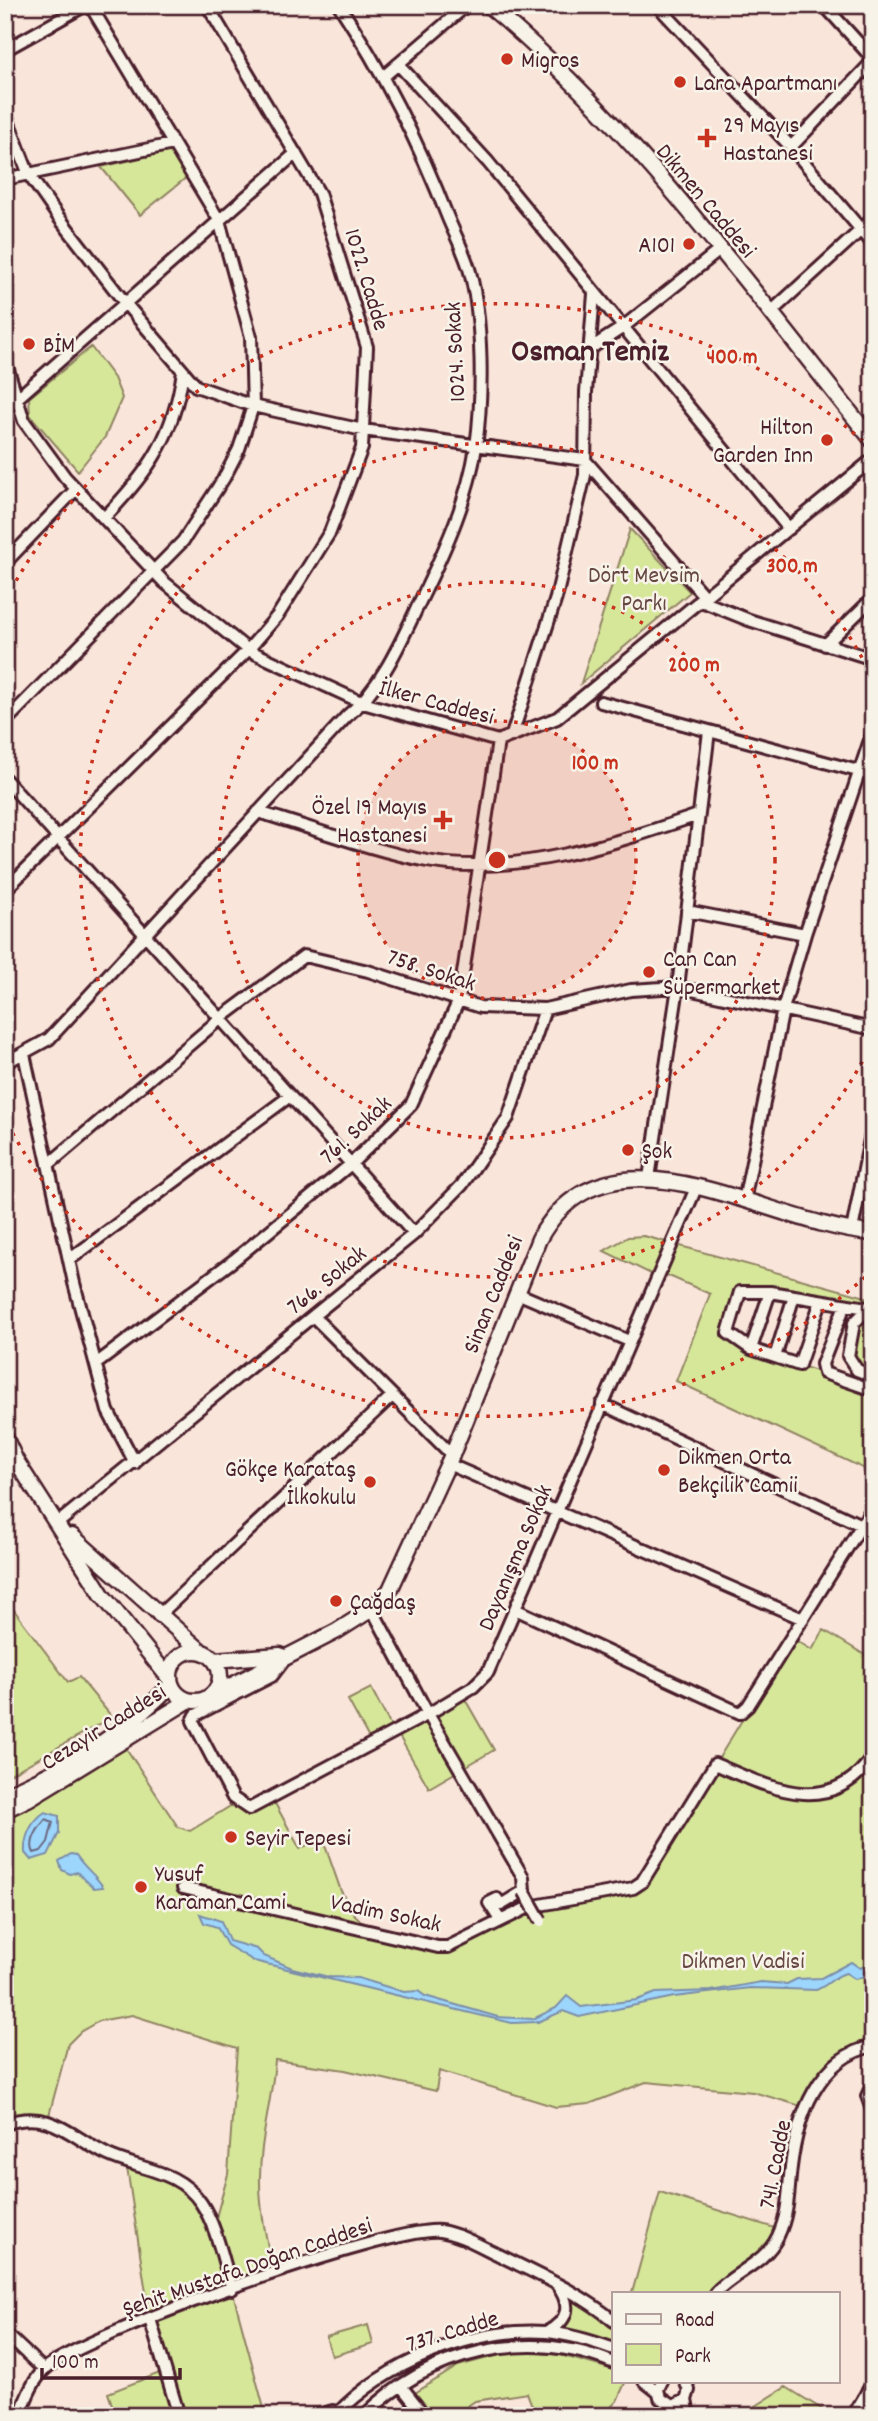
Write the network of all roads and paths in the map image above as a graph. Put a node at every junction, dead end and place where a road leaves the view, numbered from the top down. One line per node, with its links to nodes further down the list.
1 (88, 5): 8 (street); 13 (street)
2 (207, 5): 15 (street, 1022. Cadde)
3 (339, 5): 11 (street, 1024. Sokak)
4 (467, 5): 10 (street)
5 (488, 5): 22 (main road, Dikmen Caddesi)
6 (657, 5): 14 (street)
7 (824, 5): 9 (street)
8 (5, 50)
9 (873, 60): 14 (street)
10 (398, 64): 11 (street); 23 (street)
11 (383, 77): 35 (street, 1024. Sokak)
12 (5, 113): 16 (street)
13 (173, 144): 16 (street); 19 (street)
14 (791, 147): 20 (street)
15 (296, 153): 19 (street); 33 (street, 1022. Cadde)
16 (29, 175): 17 (street); 24 (street)
17 (5, 179)
18 (873, 219): 20 (street)
19 (219, 220): 24 (street); 31 (street)
20 (861, 230): 21 (street); 25 (street)
21 (873, 244)
22 (721, 250): 25 (main road, Dikmen Caddesi); 26 (street)
23 (594, 294): 26 (street); 27 (street)
24 (125, 303): 29 (street); 30 (street)
25 (770, 313): 34 (main road, Dikmen Caddesi)
26 (622, 328): 27 (street); 40 (street)
27 (591, 348): 37 (street)
28 (5, 360): 30 (street, İlker Caddesi)
29 (183, 371): 31 (street); 39 (street)
30 (18, 396): 32 (street); 38 (street, İlker Caddesi)
31 (253, 406): 33 (street); 42 (street)
32 (5, 409)
33 (363, 430): 35 (street); 46 (street, 1022. Cadde)
34 (873, 441)
35 (477, 447): 37 (street); 49 (street, 1024. Sokak)
36 (873, 459): 40 (street, İlker Caddesi)
37 (585, 460): 43 (street); 53 (street)
38 (76, 489): 39 (street, İlker Caddesi); 41 (street)
39 (104, 519): 42 (street, İlker Caddesi)
40 (789, 528): 43 (street, İlker Caddesi)
41 (5, 563)
42 (155, 572): 46 (street, İlker Caddesi); 50 (street)
43 (701, 598): 45 (street); 53 (street, İlker Caddesi)
44 (873, 598): 45 (street)
45 (825, 645): 47 (street)
46 (248, 650): 49 (street, İlker Caddesi); 60 (street)
47 (873, 659)
48 (601, 702): 51 (street)
49 (363, 703): 54 (street, İlker Caddesi); 58 (street, 1024. Sokak)
50 (5, 722)
51 (709, 731): 55 (street); 59 (street)
52 (873, 731): 55 (street)
53 (512, 735): 54 (street, İlker Caddesi)
54 (498, 741): 61 (street, 761. Sokak)
55 (859, 772): 56 (street); 65 (street)
56 (873, 775)
57 (5, 779): 60 (street)
58 (258, 812): 61 (street); 64 (street, 1024. Sokak)
59 (698, 815): 61 (street); 63 (street)
60 (61, 838): 62 (street); 64 (street)
61 (479, 866): 67 (street, 761. Sokak)
62 (5, 890)
63 (687, 911): 65 (street); 66 (street)
64 (146, 934): 70 (street); 72 (street, 1024. Sokak)
65 (805, 934): 69 (street)
66 (678, 987): 68 (street, 758. Sokak); 69 (street, 758. Sokak); 78 (street)
67 (459, 1000): 68 (street, 758. Sokak); 70 (street, 758. Sokak); 76 (street, 761. Sokak)
68 (545, 1009): 83 (street, 766. Sokak)
69 (783, 1009): 71 (street, 758. Sokak); 80 (street)
70 (221, 1018): 74 (street); 77 (street, 758. Sokak)
71 (873, 1029)
72 (24, 1054): 73 (street, 1024. Sokak); 77 (street)
73 (5, 1062)
74 (290, 1096): 76 (street); 84 (street)
75 (873, 1124): 81 (street)
76 (351, 1164): 83 (street); 95 (street, 761. Sokak)
77 (48, 1166): 84 (street)
78 (649, 1178): 79 (main road, Sinan Caddesi); 86 (main road, Sinan Caddesi)
79 (696, 1188): 80 (main road, Sinan Caddesi); 92 (street, Dayanışma Sokak)
80 (744, 1201): 81 (main road, Sinan Caddesi)
81 (852, 1230): 82 (main road, Sinan Caddesi)
82 (873, 1233)
83 (414, 1234): 91 (street, 766. Sokak)
84 (69, 1260): 95 (street)
85 (770, 1292): 87 (street); 93 (street); 93 (street)
86 (517, 1293): 92 (street); 101 (main road, Sinan Caddesi)
87 (794, 1296): 88 (street); 94 (street)
88 (821, 1301): 89 (street); 94 (street)
89 (845, 1305): 90 (street); 97 (street)
90 (870, 1309): 96 (street)
91 (314, 1317): 98 (street); 102 (street, 766. Sokak)
92 (629, 1341): 99 (street, Dayanışma Sokak)
93 (751, 1349): 94 (street)
94 (775, 1357)
95 (96, 1364): 102 (street)
96 (873, 1376)
97 (873, 1390)
98 (393, 1396): 101 (street); 109 (street)
99 (602, 1404): 104 (street, Dayanışma Sokak); 106 (street)
100 (5, 1437): 105 (main road)
101 (450, 1459): 104 (street); 107 (main road, Sinan Caddesi)
102 (135, 1463): 105 (street, 766. Sokak)
103 (873, 1507): 106 (street)
104 (557, 1510): 108 (street, Dayanışma Sokak); 110 (street)
105 (58, 1523): 109 (main road); 114 (main road)
106 (861, 1525): 110 (street)
107 (372, 1609): 112 (main road, Sinan Caddesi); 117 (street)
108 (515, 1609): 110 (street); 117 (street, Dayanışma Sokak)
109 (158, 1616): 111 (main road)
110 (803, 1619)
111 (201, 1651): 113 (main road); 114 (main road)
112 (289, 1654): 113 (main road, Sinan Caddesi); 115 (main road, Sinan Caddesi); 117 (street, Dayanışma Sokak)
113 (214, 1660): 115 (main road)
114 (170, 1681): 116 (main road); 118 (main road, Cezayir Caddesi)
115 (211, 1696): 116 (main road)
116 (188, 1701): 118 (main road, Cezayir Caddesi)
117 (428, 1714): 123 (street)
118 (114, 1741): 120 (main road, Cezayir Caddesi); 121 (main road, Cezayir Caddesi)
119 (873, 1756): 124 (street, Vadim Sokak)
120 (5, 1795)
121 (5, 1810)
122 (183, 1888): 124 (street, Vadim Sokak)
123 (524, 1891): 124 (street); 125 (street, bridge)
124 (500, 1920)
125 (541, 1921)
126 (873, 2046): 132 (street, 741. Cadde)
127 (873, 2083): 128 (street)
128 (873, 2112)
129 (5, 2124): 131 (street)
130 (555, 2283): 131 (street, Şehit Mustafa Doğan Caddesi); 134 (street, Şehit Mustafa Doğan Caddesi); 135 (street)
131 (232, 2289): 133 (street, Şehit Mustafa Doğan Caddesi)
132 (716, 2292)
133 (150, 2319): 139 (street, Şehit Mustafa Doğan Caddesi); 148 (street)
134 (612, 2320)
135 (547, 2332): 137 (street, 737. Cadde); 146 (street, 737. Cadde)
136 (5, 2333): 139 (street)
137 (612, 2348)
138 (612, 2362): 142 (street, 737. Cadde)
139 (44, 2370): 147 (street)
140 (687, 2382): 144 (street)
141 (873, 2382): 154 (street)
142 (401, 2386): 150 (street, 737. Cadde); 151 (street)
143 (660, 2386): 145 (street)
144 (686, 2400): 145 (street); 153 (street)
145 (667, 2405): 152 (street)
146 (340, 2414): 149 (street, 737. Cadde)
147 (20, 2416)
148 (179, 2416)
149 (315, 2416)
150 (364, 2416)
151 (425, 2416)
152 (674, 2416)
153 (689, 2416)
154 (853, 2416)

